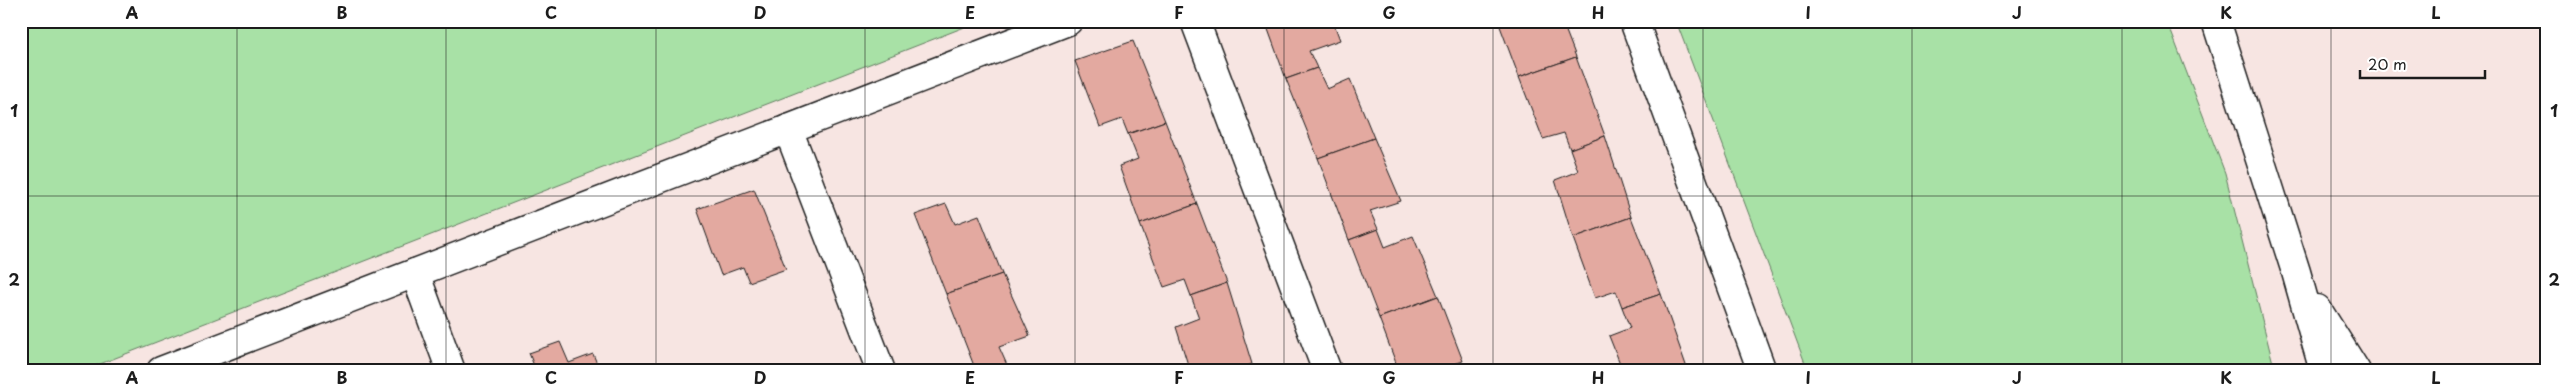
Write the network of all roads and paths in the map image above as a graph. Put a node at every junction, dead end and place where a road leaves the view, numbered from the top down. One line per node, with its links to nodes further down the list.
1 (1068, 21): 5 (street)
2 (1195, 21): 11 (street)
3 (1634, 21): 12 (street)
4 (2216, 21): 6 (street)
5 (788, 129): 7 (street); 10 (street)
6 (2296, 272): 13 (street); 14 (street)
7 (415, 273): 8 (street); 9 (street)
8 (161, 371)
9 (451, 371)
10 (881, 371)
11 (1327, 371)
12 (1762, 371)
13 (2324, 371)
14 (2356, 371)

